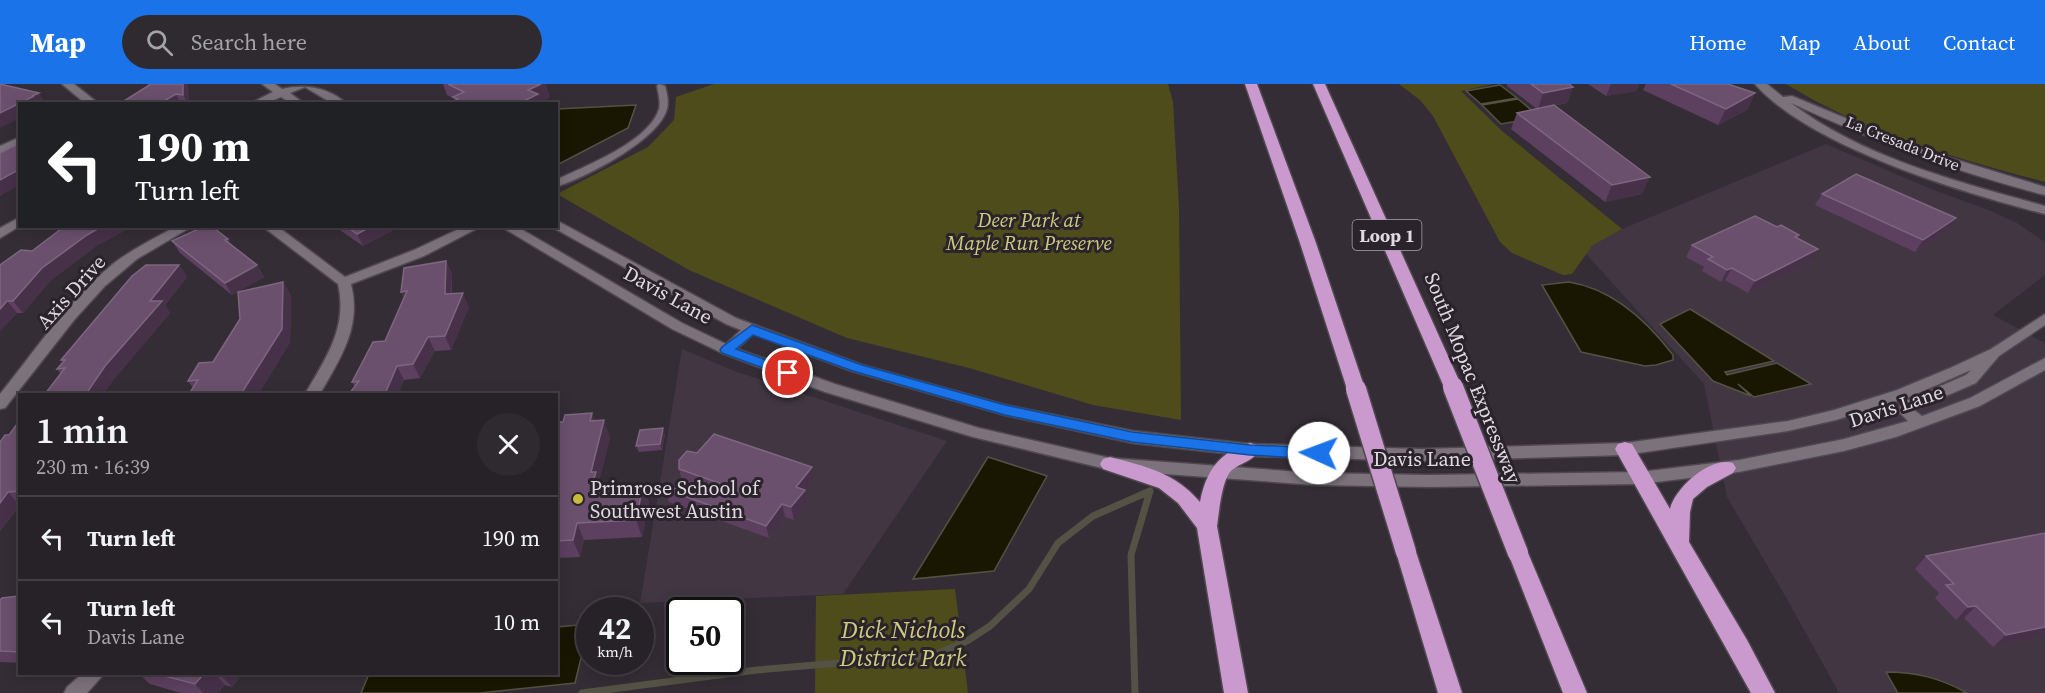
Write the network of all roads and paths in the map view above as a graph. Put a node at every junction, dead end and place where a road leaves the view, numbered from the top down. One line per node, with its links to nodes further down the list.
1 (66, 84): 10 (main road)
2 (267, 84): 9 (main road)
3 (303, 84): 9 (main road)
4 (308, 84): 13 (main road)
5 (1251, 84): 46 (highway, bridge)
6 (1319, 84): 47 (highway, South Mopac Expressway / Loop 1, bridge)
7 (1760, 84): 17 (main road, La Cresada Drive); 18 (main road, La Cresada Drive)
8 (661, 86): 16 (lane)
9 (282, 93): 11 (main road); 12 (main road)
10 (93, 102)
11 (259, 102)
12 (297, 102)
13 (339, 102)
14 (18, 141): 15 (main road)
15 (0, 150)
16 (558, 183)
17 (2045, 191)
18 (2045, 210)
19 (18, 222): 25 (main road)
20 (558, 225): 28 (main road, Davis Lane)
21 (183, 228): 33 (main road, Axis Drive)
22 (271, 228): 26 (main road)
23 (472, 228): 26 (main road)
24 (509, 228): 29 (main road, Davis Lane)
25 (0, 234)
26 (344, 282): 32 (main road)
27 (2045, 318): 30 (main road, Davis Lane)
28 (752, 329): 29 (main road); 36 (main road, Davis Lane)
29 (726, 350): 37 (main road, Davis Lane)
30 (1996, 352): 34 (main road); 35 (main road, Davis Lane)
31 (2045, 363): 34 (main road, Davis Lane)
32 (314, 393)
33 (0, 404)
34 (1921, 423): 38 (main road, Davis Lane)
35 (1624, 449): 36 (main road, Davis Lane); 40 (highway)
36 (1250, 450): 39 (highway)
37 (1110, 464): 39 (main road, Davis Lane); 41 (highway)
38 (1726, 468): 40 (main road, Davis Lane); 42 (highway)
39 (1219, 473): 40 (main road, Davis Lane); 41 (highway)
40 (1640, 478): 42 (highway)
41 (1207, 526): 45 (highway)
42 (1679, 544): 48 (highway)
43 (93, 675): 44 (main road)
44 (74, 693)
45 (1236, 693)
46 (1450, 693)
47 (1575, 693)
48 (1763, 693)

